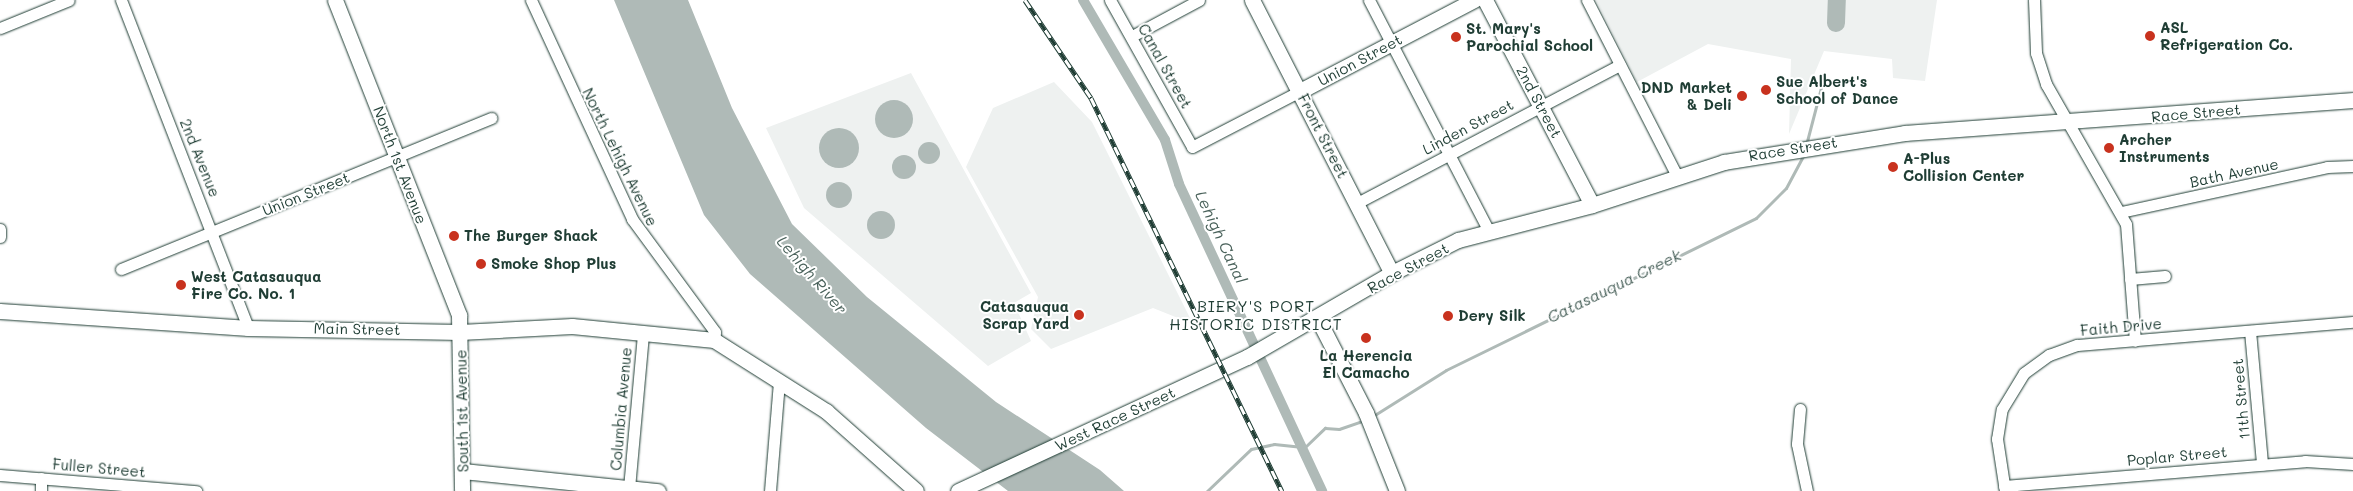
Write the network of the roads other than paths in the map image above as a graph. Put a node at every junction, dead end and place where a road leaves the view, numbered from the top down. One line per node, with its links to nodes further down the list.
1 (68, 0): 13 (street)
2 (121, 0): 32 (street, 2nd Avenue)
3 (335, 0): 24 (main road, North 1st Avenue)
4 (531, 0): 45 (street, North Lehigh Avenue)
5 (1110, 0): 14 (street, Canal Street)
6 (1199, 0): 14 (street)
7 (1252, 0): 17 (main road, Front Street)
8 (1369, 0): 15 (street)
9 (1474, 0): 15 (main road, Union Street)
10 (1485, 0): 19 (main road, 2nd Street)
11 (1587, 0): 16 (street)
12 (2034, 0): 21 (street)
13 (0, 28)
14 (1132, 36): 22 (street, Canal Street)
15 (1392, 43): 17 (main road, Union Street); 23 (street)
16 (1620, 65): 19 (street, Linden Street); 26 (street)
17 (1300, 91): 22 (street, Union Street); 27 (main road, Front Street)
18 (2353, 100): 21 (main road, Race Street)
19 (1540, 105): 23 (street, Linden Street); 28 (main road, 2nd Street)
20 (491, 118): 24 (street, Union Street)
21 (2067, 123): 26 (main road, Race Street); 29 (street)
22 (1192, 147)
23 (1449, 154): 27 (street, Linden Street); 31 (street)
24 (396, 157): 32 (street, Union Street); 43 (main road, North 1st Avenue)
25 (2353, 166): 29 (street, Bath Avenue)
26 (1678, 178): 28 (main road, Race Street)
27 (1357, 203): 35 (main road, Front Street)
28 (1592, 205): 31 (main road, Race Street)
29 (2121, 212): 37 (street)
30 (0, 228): 33 (street)
31 (1488, 230): 35 (main road, Race Street)
32 (213, 232): 34 (street, Union Street); 41 (street, 2nd Avenue)
33 (0, 237)
34 (121, 269)
35 (1392, 273): 39 (main road, Race Street)
36 (2166, 276): 37 (street)
37 (2130, 279): 46 (street)
38 (0, 311): 41 (main road, Main Street)
39 (1318, 320): 47 (main road, Race Street); 64 (main road)
40 (2353, 322): 42 (street, Faith Drive)
41 (248, 328): 43 (main road, Main Street)
42 (2250, 331): 46 (street, Faith Drive); 50 (street, 11th Street)
43 (460, 332): 44 (main road, Main Street); 52 (main road, South 1st Avenue)
44 (643, 332): 45 (main road, Main Street); 55 (street, Columbia Avenue)
45 (714, 340): 48 (main road)
46 (2135, 341): 56 (street, Faith Drive)
47 (1270, 345): 63 (main road, West Race Street)
48 (779, 381): 61 (street); 62 (main road)
49 (1800, 409): 65 (street)
50 (2262, 464): 51 (street, Poplar Street); 56 (street, Poplar Street)
51 (2353, 464)
52 (463, 471): 55 (main road); 59 (main road, South 1st Avenue)
53 (0, 475): 54 (street, Fuller Street)
54 (40, 478): 57 (street); 58 (street, Fuller Street)
55 (629, 488): 60 (main road)
56 (2003, 489)
57 (41, 491)
58 (196, 491)
59 (462, 491)
60 (658, 491)
61 (770, 491)
62 (916, 491)
63 (958, 491)
64 (1397, 491)
65 (1807, 491)

